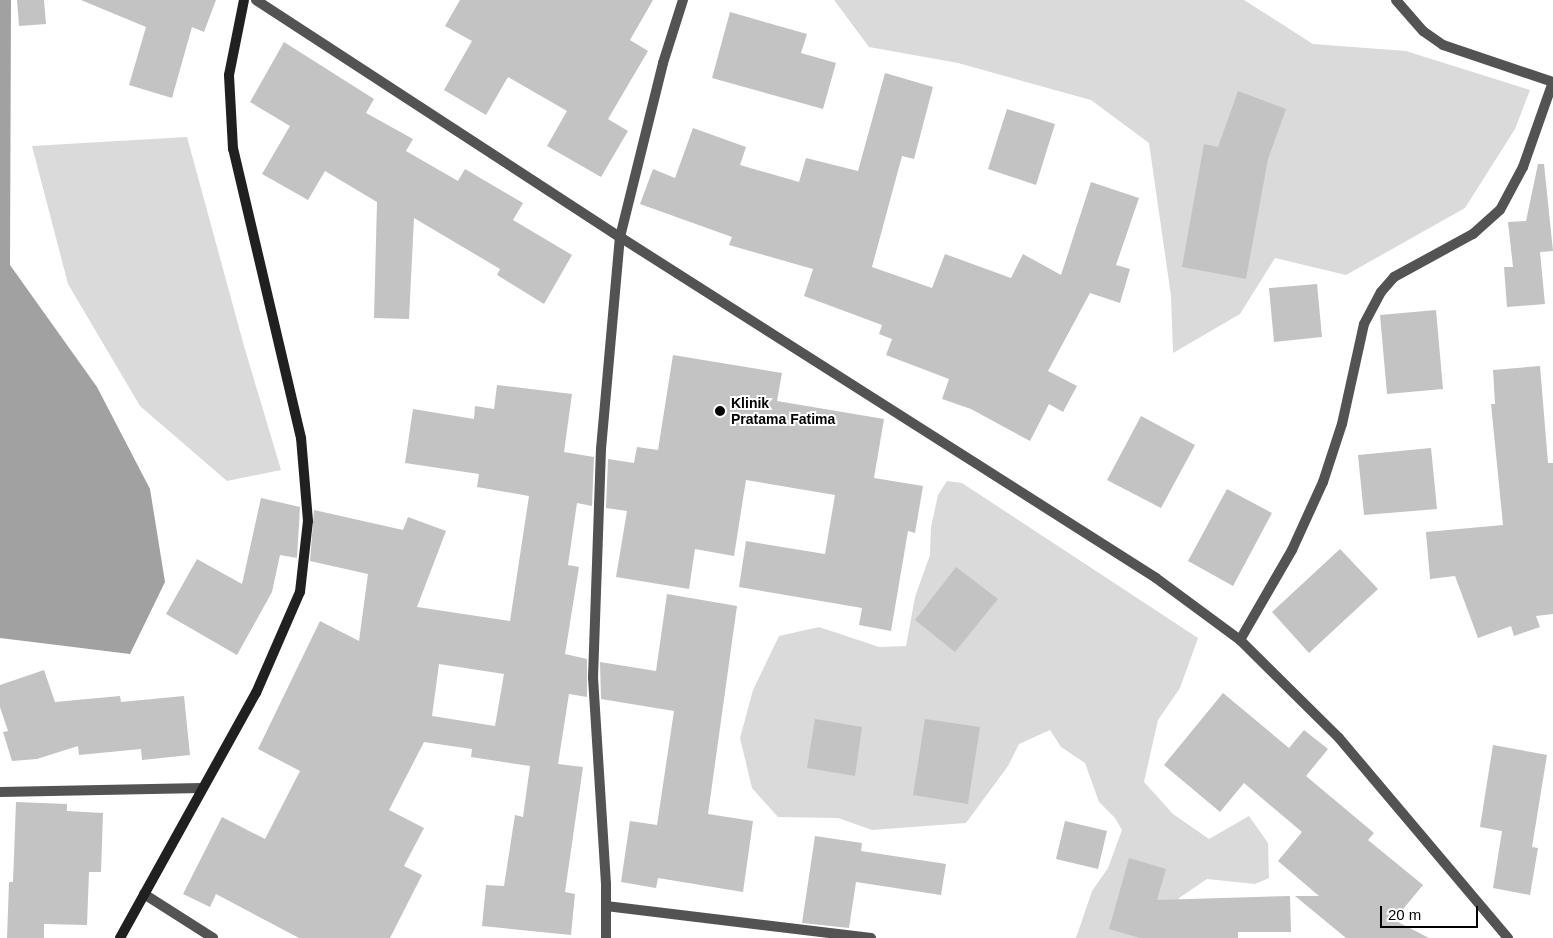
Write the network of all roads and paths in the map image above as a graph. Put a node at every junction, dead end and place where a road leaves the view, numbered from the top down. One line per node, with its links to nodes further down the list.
1 (244, 0): 7 (main road)
2 (256, 0): 5 (street)
3 (683, 0): 5 (street)
4 (1396, 0): 6 (street)
5 (620, 237): 6 (street); 10 (street)
6 (1240, 640): 15 (street)
7 (202, 788): 8 (street); 9 (main road)
8 (0, 792)
9 (144, 894): 11 (main road); 12 (street)
10 (606, 906): 13 (street); 14 (street)
11 (120, 938)
12 (213, 938)
13 (606, 938)
14 (871, 938)
15 (1508, 938)

